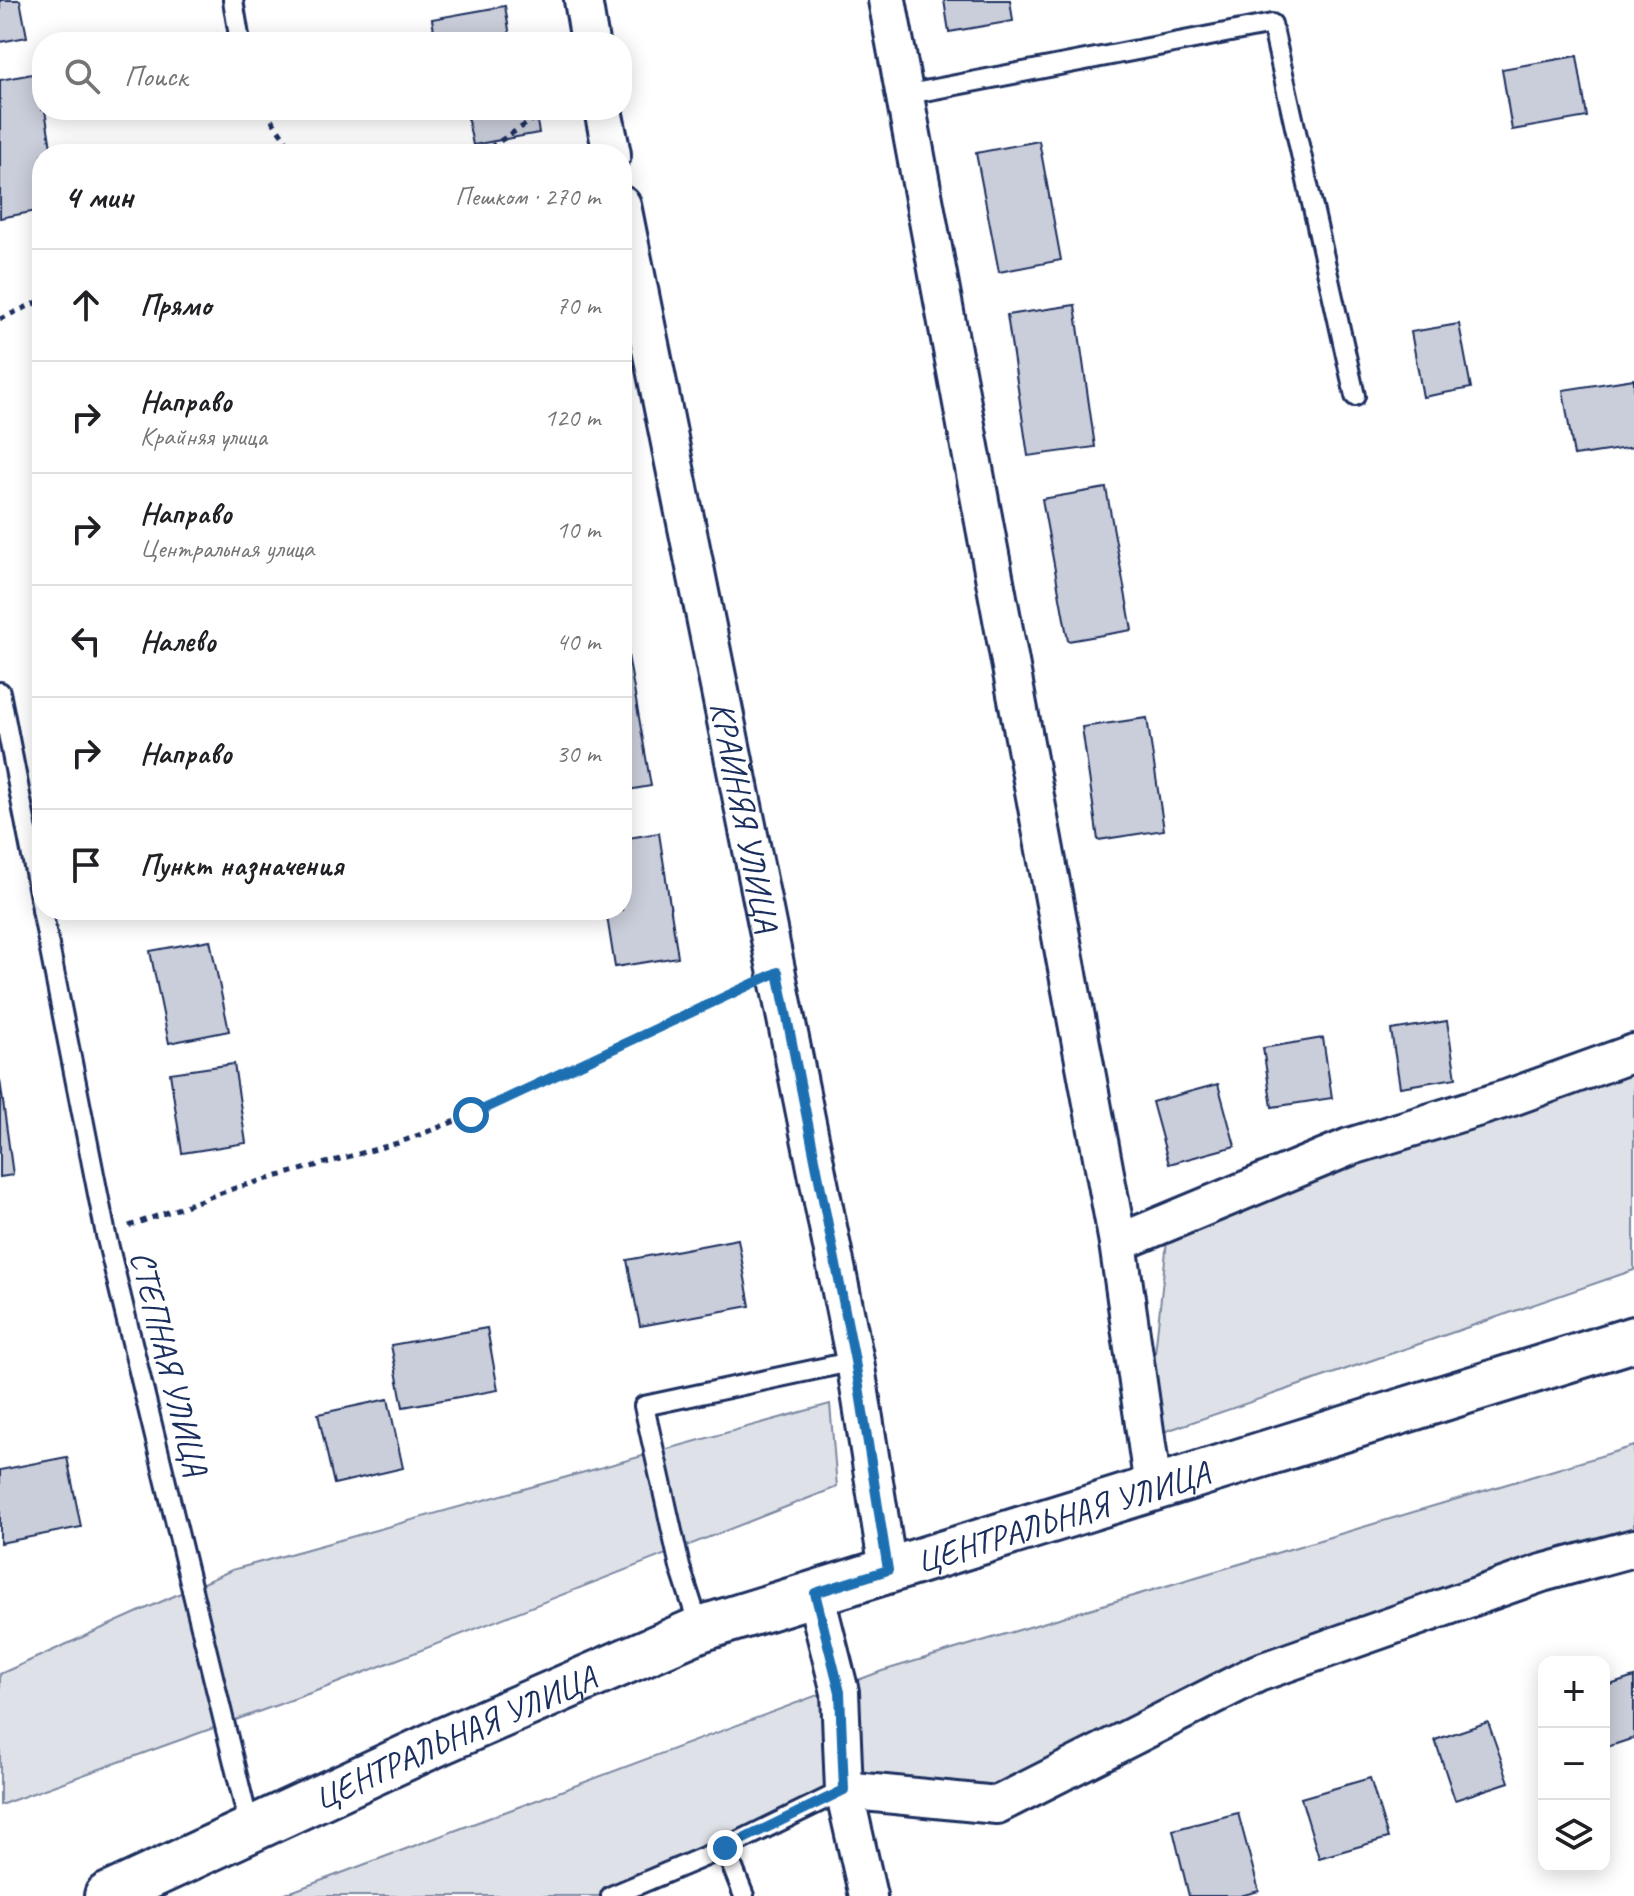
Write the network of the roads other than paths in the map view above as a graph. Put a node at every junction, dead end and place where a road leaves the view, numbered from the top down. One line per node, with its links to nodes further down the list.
1 (233, 0): 4 (lane)
2 (583, 0): 5 (street)
3 (887, 0): 6 (street)
4 (238, 32)
5 (588, 32)
6 (904, 95): 10 (lane); 15 (street)
7 (605, 120): 8 (street)
8 (610, 144)
9 (632, 254): 17 (street, КРАЙНЯЯ УЛИЦА)
10 (1355, 396)
11 (0, 692): 12 (lane, СТЕПНАЯ УЛИЦА)
12 (32, 857)
13 (44, 920): 24 (lane, СТЕПНАЯ УЛИЦА)
14 (1634, 1053): 15 (street)
15 (1118, 1243): 18 (street)
16 (1634, 1339): 18 (main road, ЦЕНТРАЛЬНАЯ УЛИЦА)
17 (855, 1361): 20 (street, КРАЙНЯЯ УЛИЦА); 22 (lane)
18 (1153, 1487): 20 (main road, ЦЕНТРАЛЬНАЯ УЛИЦА)
19 (1634, 1548): 23 (street)
20 (888, 1570): 21 (main road, ЦЕНТРАЛЬНАЯ УЛИЦА)
21 (815, 1593): 22 (main road, ЦЕНТРАЛЬНАЯ УЛИЦА); 23 (street)
22 (700, 1629): 24 (main road, ЦЕНТРАЛЬНАЯ УЛИЦА)
23 (844, 1790): 25 (lane); 29 (street)
24 (250, 1829): 27 (main road, ЦЕНТРАЛЬНАЯ УЛИЦА)
25 (725, 1848): 26 (lane); 28 (lane)
26 (615, 1895)
27 (107, 1896)
28 (744, 1896)
29 (868, 1896)

